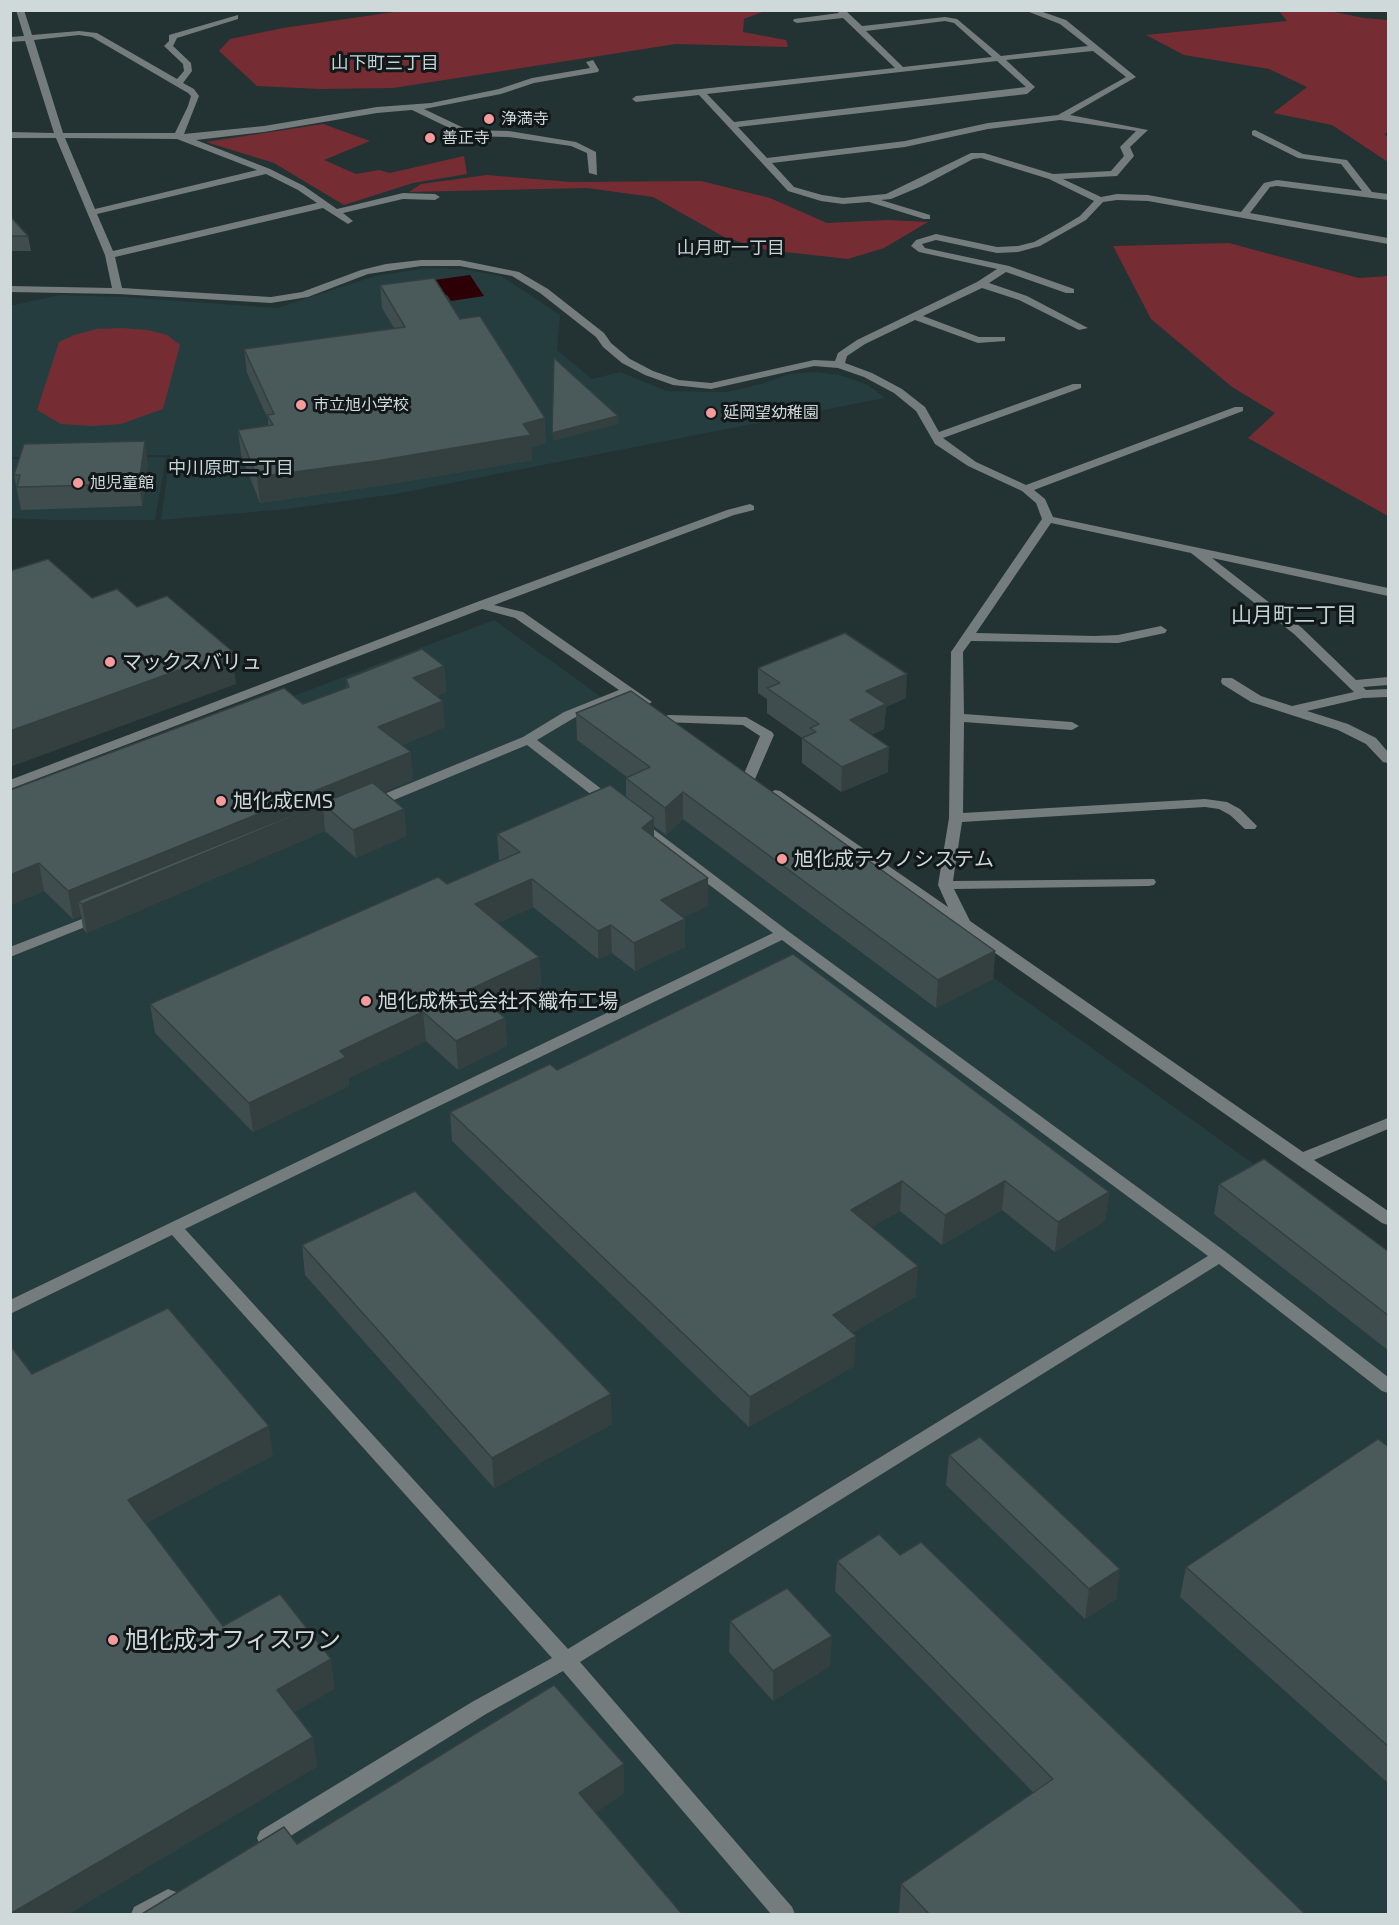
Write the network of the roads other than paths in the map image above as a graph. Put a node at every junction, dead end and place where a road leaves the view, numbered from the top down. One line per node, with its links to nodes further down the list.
1 (20, 10): 7 (street)
2 (1028, 10): 9 (street)
3 (842, 13): 5 (street); 6 (street)
4 (235, 17): 13 (street)
5 (797, 21)
6 (859, 29): 10 (street); 12 (street)
7 (29, 38): 8 (street); 13 (street); 21 (street)
8 (10, 40)
9 (1093, 48): 10 (street); 17 (street)
10 (998, 59): 12 (street); 18 (street)
11 (590, 62): 16 (street)
12 (901, 69): 14 (street)
13 (179, 82): 22 (street)
14 (701, 92): 15 (street); 18 (street)
15 (636, 99)
16 (412, 107): 22 (street); 25 (street)
17 (1060, 117): 23 (street); 26 (street)
18 (732, 125): 23 (street)
19 (1255, 133): 27 (street)
20 (10, 135): 21 (street)
21 (60, 135): 22 (street); 33 (street)
22 (178, 136): 24 (street)
23 (766, 161): 30 (street)
24 (267, 171): 32 (street); 33 (street)
25 (594, 173)
26 (1052, 177): 30 (street); 31 (street)
27 (1369, 194): 29 (street); 35 (street)
28 (435, 197): 34 (street)
29 (1389, 197)
30 (870, 200): 36 (street)
31 (1100, 200): 35 (street); 40 (street)
32 (326, 204): 34 (street); 39 (street)
33 (94, 212): 39 (street)
34 (336, 212): 37 (street)
35 (1245, 213): 38 (street)
36 (927, 217)
37 (348, 221)
38 (1389, 241)
39 (110, 255): 43 (street)
40 (1005, 268): 41 (street); 44 (street)
41 (981, 284): 45 (street); 46 (street)
42 (10, 289): 43 (street)
43 (118, 291): 48 (street)
44 (1070, 291)
45 (914, 316): 47 (street); 48 (street)
46 (1083, 328)
47 (1001, 339)
48 (839, 365): 51 (street)
49 (1077, 386): 51 (street)
50 (1239, 409): 52 (street)
51 (936, 437): 52 (street)
52 (1026, 489): 54 (street)
53 (750, 508): 57 (street)
54 (1048, 519): 55 (street); 59 (street)
55 (1193, 549): 56 (street); 62 (street)
56 (1389, 592)
57 (481, 605): 63 (street); 73 (street)
58 (1161, 630): 59 (street)
59 (967, 637): 67 (street)
60 (1227, 681): 66 (street)
61 (1389, 681): 62 (street)
62 (1351, 684): 65 (street)
63 (628, 691): 68 (street); 71 (street)
64 (1389, 693): 65 (street)
65 (1363, 694): 66 (street)
66 (1292, 710): 72 (street)
67 (957, 717): 69 (street); 75 (street)
68 (668, 719): 70 (street); 80 (street)
69 (1071, 726)
70 (686, 731)
71 (528, 740): 74 (street); 81 (street)
72 (1389, 759)
73 (10, 785)
74 (363, 808)
75 (956, 818): 76 (street); 78 (street)
76 (1250, 826)
77 (1149, 882): 78 (street)
78 (945, 885): 80 (street)
79 (110, 912): 82 (street)
80 (964, 924): 84 (street)
81 (783, 933): 86 (street); 87 (street)
82 (10, 953)
83 (1389, 1123): 84 (street)
84 (1301, 1159): 85 (street)
85 (1389, 1219)
86 (174, 1227): 88 (street); 90 (street)
87 (1220, 1256): 89 (street); 90 (street)
88 (10, 1308)
89 (1389, 1386)
90 (566, 1660): 91 (street); 94 (street)
91 (254, 1846)
92 (183, 1890): 93 (street)
93 (142, 1914)
94 (784, 1914)

